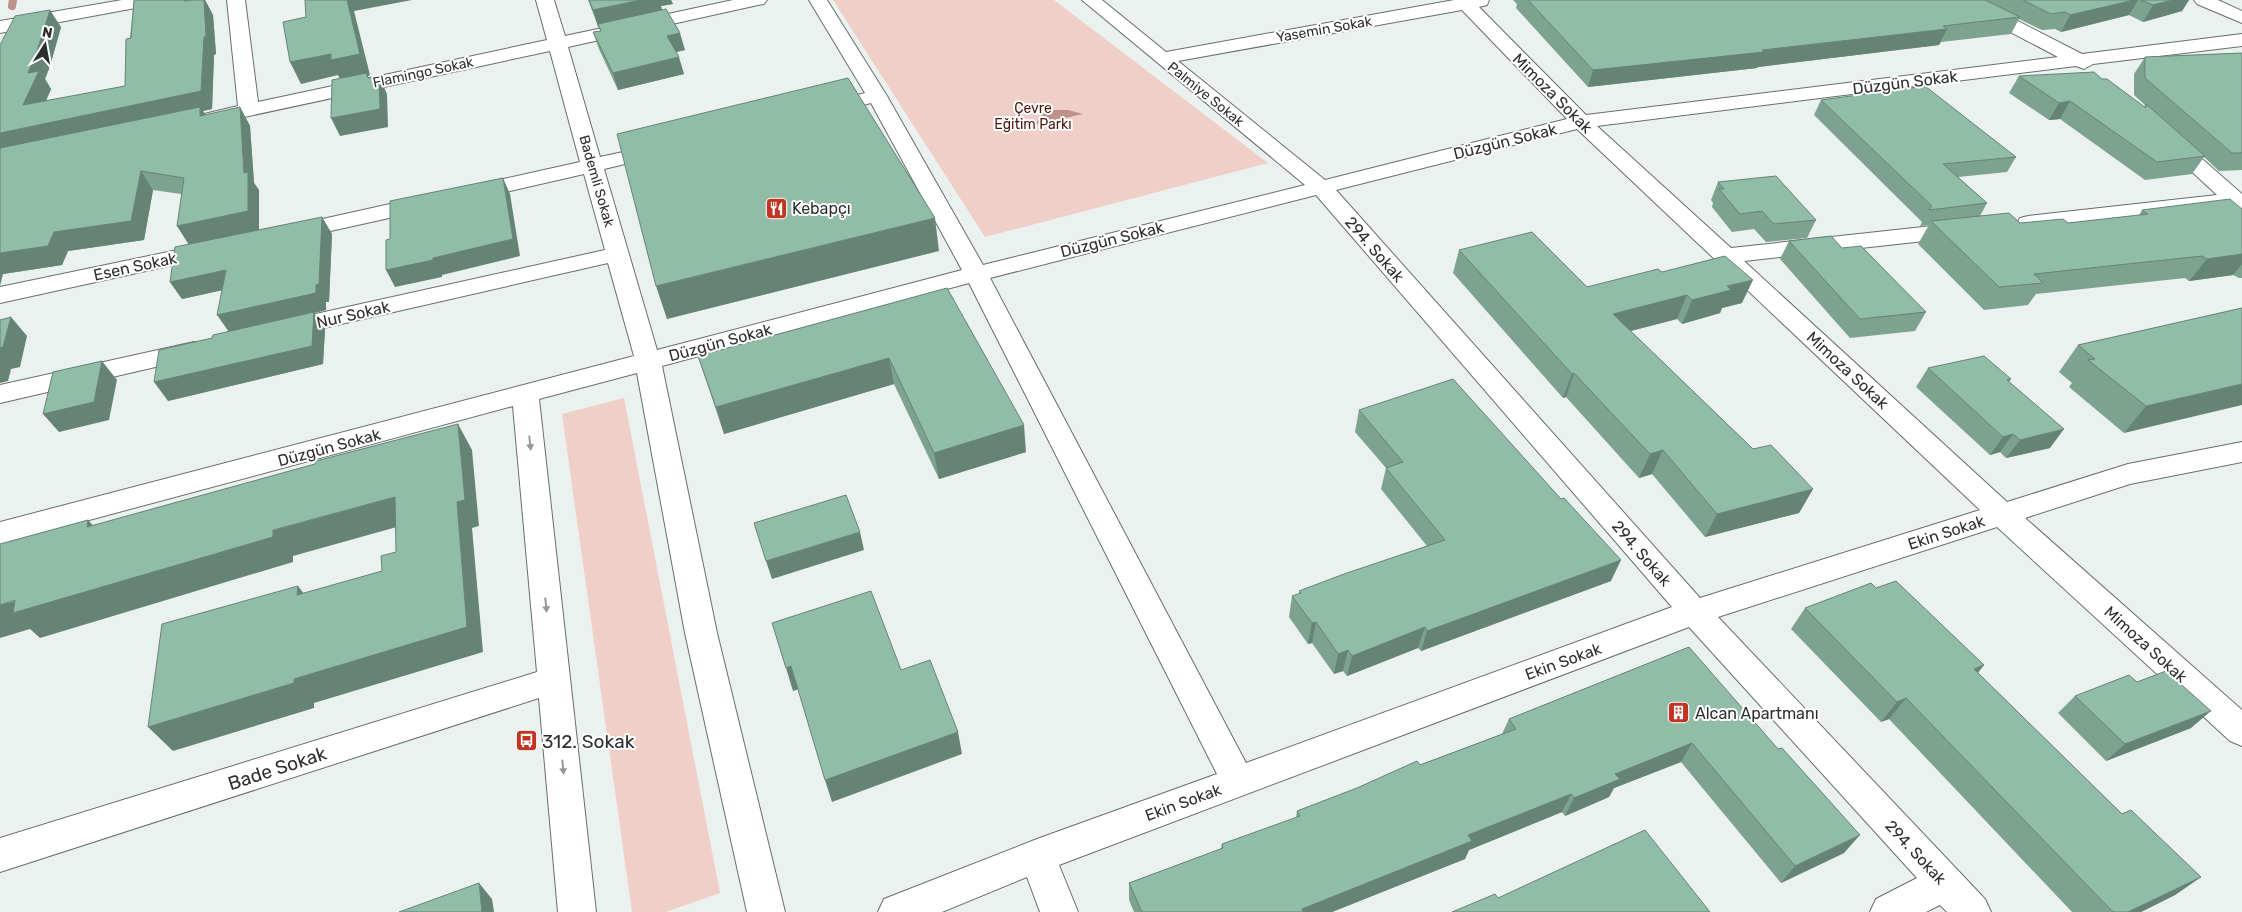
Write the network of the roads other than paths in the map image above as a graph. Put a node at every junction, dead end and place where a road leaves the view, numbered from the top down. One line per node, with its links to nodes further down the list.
1 (152, 0): 11 (street)
2 (236, 0): 18 (street)
3 (545, 0): 13 (street, Bademli Sokak)
4 (758, 0): 13 (street, Flamingo Sokak)
5 (818, 0): 17 (street)
6 (1091, 0): 14 (street, Palmiye Sokak)
7 (1963, 0): 15 (street)
8 (2203, 0): 10 (street)
9 (1471, 1): 14 (street, Yasemin Sokak); 21 (street, Mimoza Sokak)
10 (2242, 18)
11 (0, 27)
12 (2242, 40): 15 (street, Düzgün Sokak)
13 (558, 42): 18 (street, Flamingo Sokak); 24 (street, Bademli Sokak)
14 (1163, 58): 25 (street, Palmiye Sokak)
15 (2081, 60): 16 (street); 21 (street, Düzgün Sokak)
16 (2099, 77)
17 (877, 96): 19 (street); 33 (street)
18 (249, 111): 20 (street, Flamingo Sokak)
19 (801, 115)
20 (191, 122)
21 (1581, 122): 25 (street, Düzgün Sokak); 32 (street, Mimoza Sokak)
22 (2157, 129): 26 (street)
23 (687, 144): 24 (street)
24 (592, 167): 29 (street); 31 (street, Bademli Sokak)
25 (1321, 187): 33 (street, Düzgün Sokak); 43 (street, 294. Sokak)
26 (2239, 204): 27 (street)
27 (2010, 225)
28 (1980, 228): 32 (street)
29 (272, 236)
30 (233, 245): 34 (street, Esen Sokak)
31 (618, 254): 35 (street, Nur Sokak); 37 (street, Bademli Sokak)
32 (1725, 256): 41 (street, Mimoza Sokak)
33 (976, 274): 37 (street, Düzgün Sokak); 46 (street)
34 (0, 295)
35 (261, 335)
36 (213, 346): 38 (street)
37 (648, 362): 39 (street, Düzgün Sokak); 51 (street, Bademli Sokak)
38 (0, 394)
39 (525, 395): 42 (street, Düzgün Sokak); 44 (street, one-way to 44)
40 (2242, 452): 41 (street, Ekin Sokak)
41 (2002, 514): 43 (street, Ekin Sokak); 45 (street, Mimoza Sokak)
42 (0, 533)
43 (1694, 612): 46 (street, Ekin Sokak); 49 (street, 294. Sokak)
44 (554, 680): 47 (street, Bade Sokak); 50 (street, one-way to 50)
45 (2242, 731)
46 (1238, 781): 48 (street, Ekin Sokak)
47 (0, 855)
48 (1037, 856): 52 (street, Ekin Sokak); 53 (street)
49 (1946, 884): 54 (street); 55 (street, 294. Sokak)
50 (577, 912)
51 (766, 912)
52 (897, 912)
53 (1059, 912)
54 (1889, 912)
55 (1972, 912)

